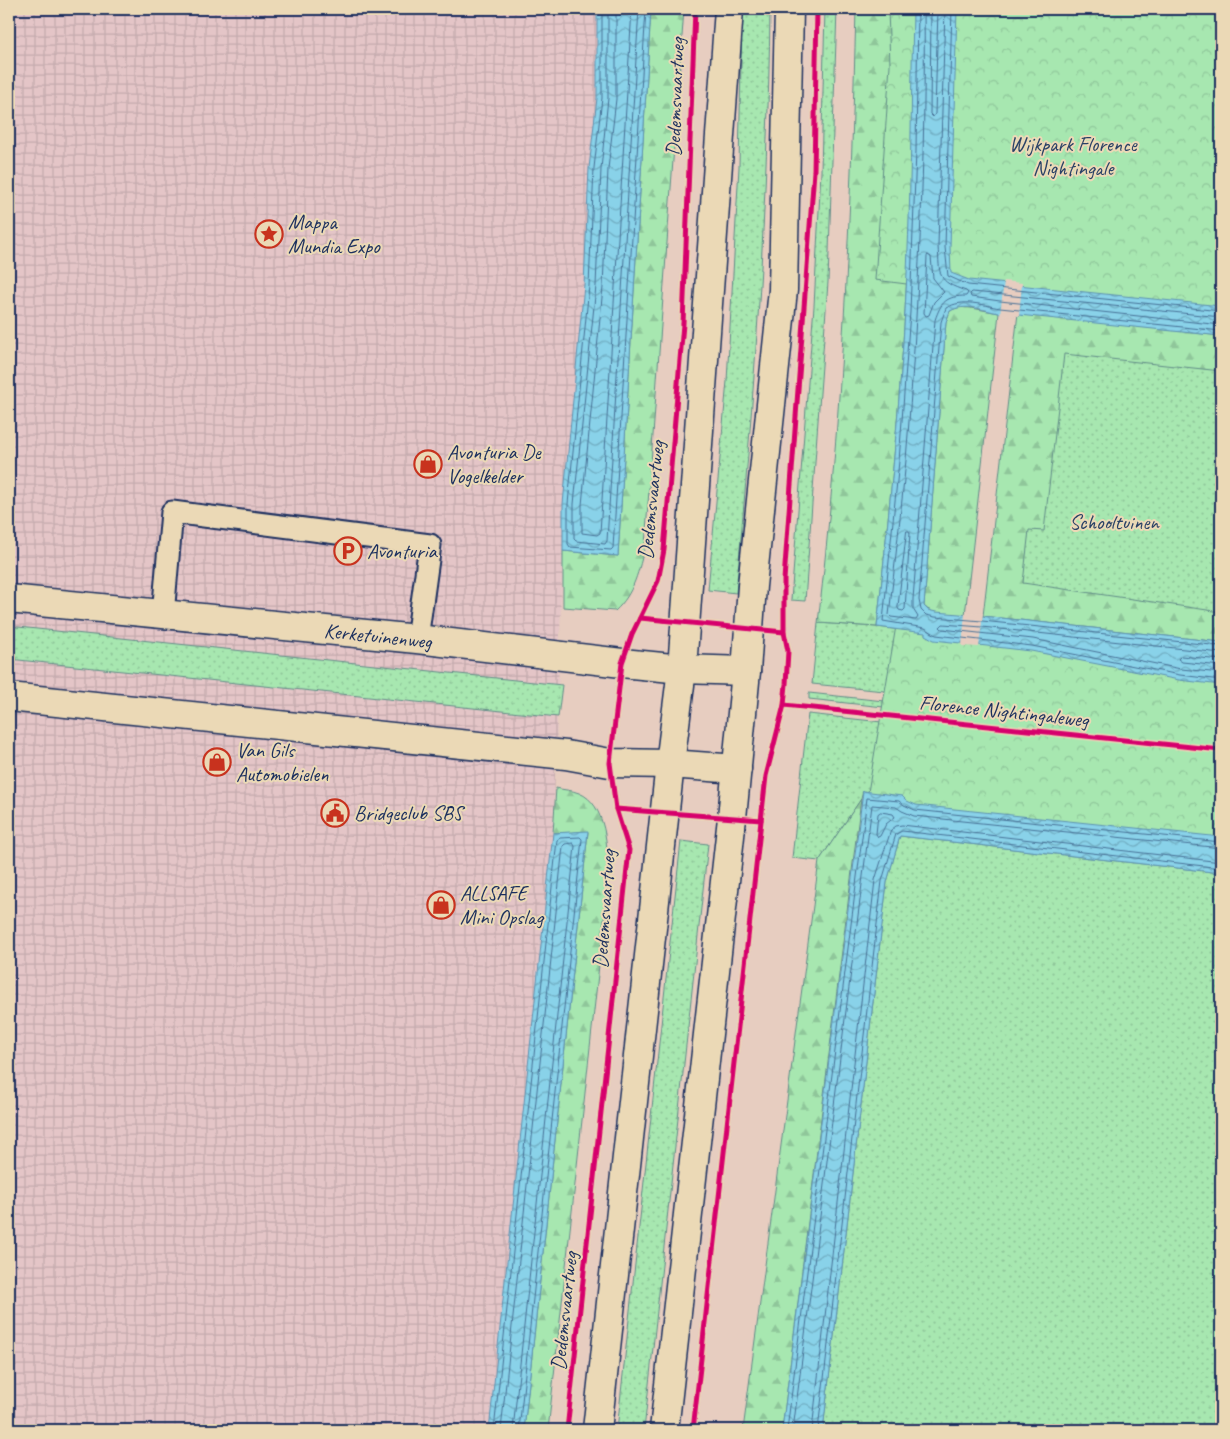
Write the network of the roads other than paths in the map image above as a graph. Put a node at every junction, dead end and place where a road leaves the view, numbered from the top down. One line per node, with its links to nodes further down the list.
1 (729, 9): 6 (main road, Dedemsvaartweg)
2 (789, 9): 7 (main road)
3 (9, 599): 4 (main road, Kerketuinenweg)
4 (163, 615): 5 (main road, Kerketuinenweg); 5 (lane)
5 (417, 639): 6 (main road, Kerketuinenweg)
6 (682, 669): 7 (main road, Kerketuinenweg); 9 (main road, Dedemsvaartweg)
7 (746, 671): 10 (main road)
8 (9, 697): 9 (main road)
9 (670, 764): 10 (main road); 11 (main road, Dedemsvaartweg)
10 (737, 768): 12 (main road)
11 (597, 1430)
12 (664, 1430)

